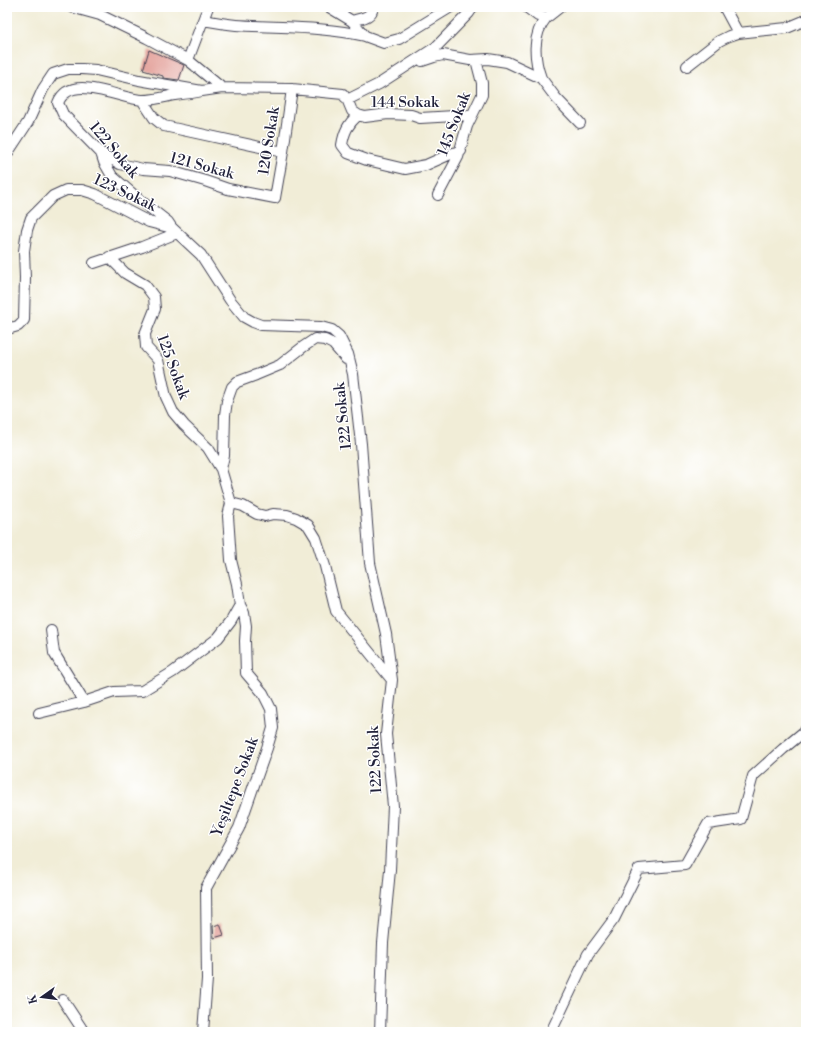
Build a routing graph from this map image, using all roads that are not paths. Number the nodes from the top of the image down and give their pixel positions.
1 (71, 7) edge
2 (208, 7) edge
3 (329, 7) edge
4 (373, 7) edge
5 (451, 7) edge
6 (473, 7) edge
7 (526, 7) edge
8 (560, 7) edge
9 (724, 7) edge
10 (546, 18) junction
11 (202, 20) junction
12 (806, 20) edge
13 (352, 21) junction
14 (738, 33) junction
15 (365, 36) junction
16 (188, 60) junction
17 (476, 60) junction
18 (687, 66) dead end
19 (402, 70) junction
20 (541, 78) junction
21 (222, 88) junction
22 (292, 89) junction
23 (202, 91) junction
24 (347, 99) junction
25 (142, 100) junction
26 (358, 115) junction
27 (472, 115) junction
28 (580, 123) dead end
29 (460, 151) junction
30 (283, 152) junction
31 (101, 153) junction
32 (7, 154) edge
33 (438, 195) dead end
34 (275, 198) joint
35 (174, 231) junction
36 (109, 257) junction
37 (94, 263) dead end
38 (7, 325) edge
39 (354, 374) junction
40 (221, 469) junction
41 (231, 503) junction
42 (240, 605) junction
43 (52, 630) dead end
44 (392, 680) junction
45 (84, 702) junction
46 (38, 713) dead end
47 (806, 730) edge
48 (63, 1000) dead end
49 (84, 1032) edge
50 (203, 1032) edge
51 (380, 1032) edge
52 (551, 1032) edge

1 - 16 street
2 - 11 street
3 - 13 street
4 - 13 street
5 - 15 street
6 - 19 street
7 - 10 street
8 - 10 street
9 - 14 street
10 - 20 street
11 - 15 street
11 - 16 street
12 - 14 street
13 - 15 street
14 - 18 street
16 - 21 street
17 - 19 street
17 - 20 street
17 - 27 street, 145 Sokak
19 - 24 street
20 - 28 street
21 - 22 street, 122 Sokak
21 - 23 street, 122 Sokak
22 - 24 street, 122 Sokak
22 - 30 street, 120 Sokak
23 - 25 street, 122 Sokak
23 - 32 street
24 - 26 street, 144 Sokak
25 - 30 street, 121 Sokak
25 - 31 street, 122 Sokak
26 - 27 street, 144 Sokak
26 - 29 street
27 - 29 street, 145 Sokak
29 - 33 street, 145 Sokak
30 - 34 street, 120 Sokak
31 - 34 street, 121 Sokak
31 - 35 street, 122 Sokak
35 - 36 street
35 - 38 street, 123 Sokak
35 - 39 street, 122 Sokak
36 - 37 street
36 - 40 street, 125 Sokak
39 - 40 street, 125 Sokak
39 - 44 street, 122 Sokak
40 - 41 street, 125 Sokak
41 - 42 street, Yeşiltepe Sokak
41 - 44 street
42 - 45 street
42 - 50 street, Yeşiltepe Sokak
43 - 45 street
44 - 51 street, 122 Sokak
45 - 46 street
47 - 52 street
48 - 49 street

